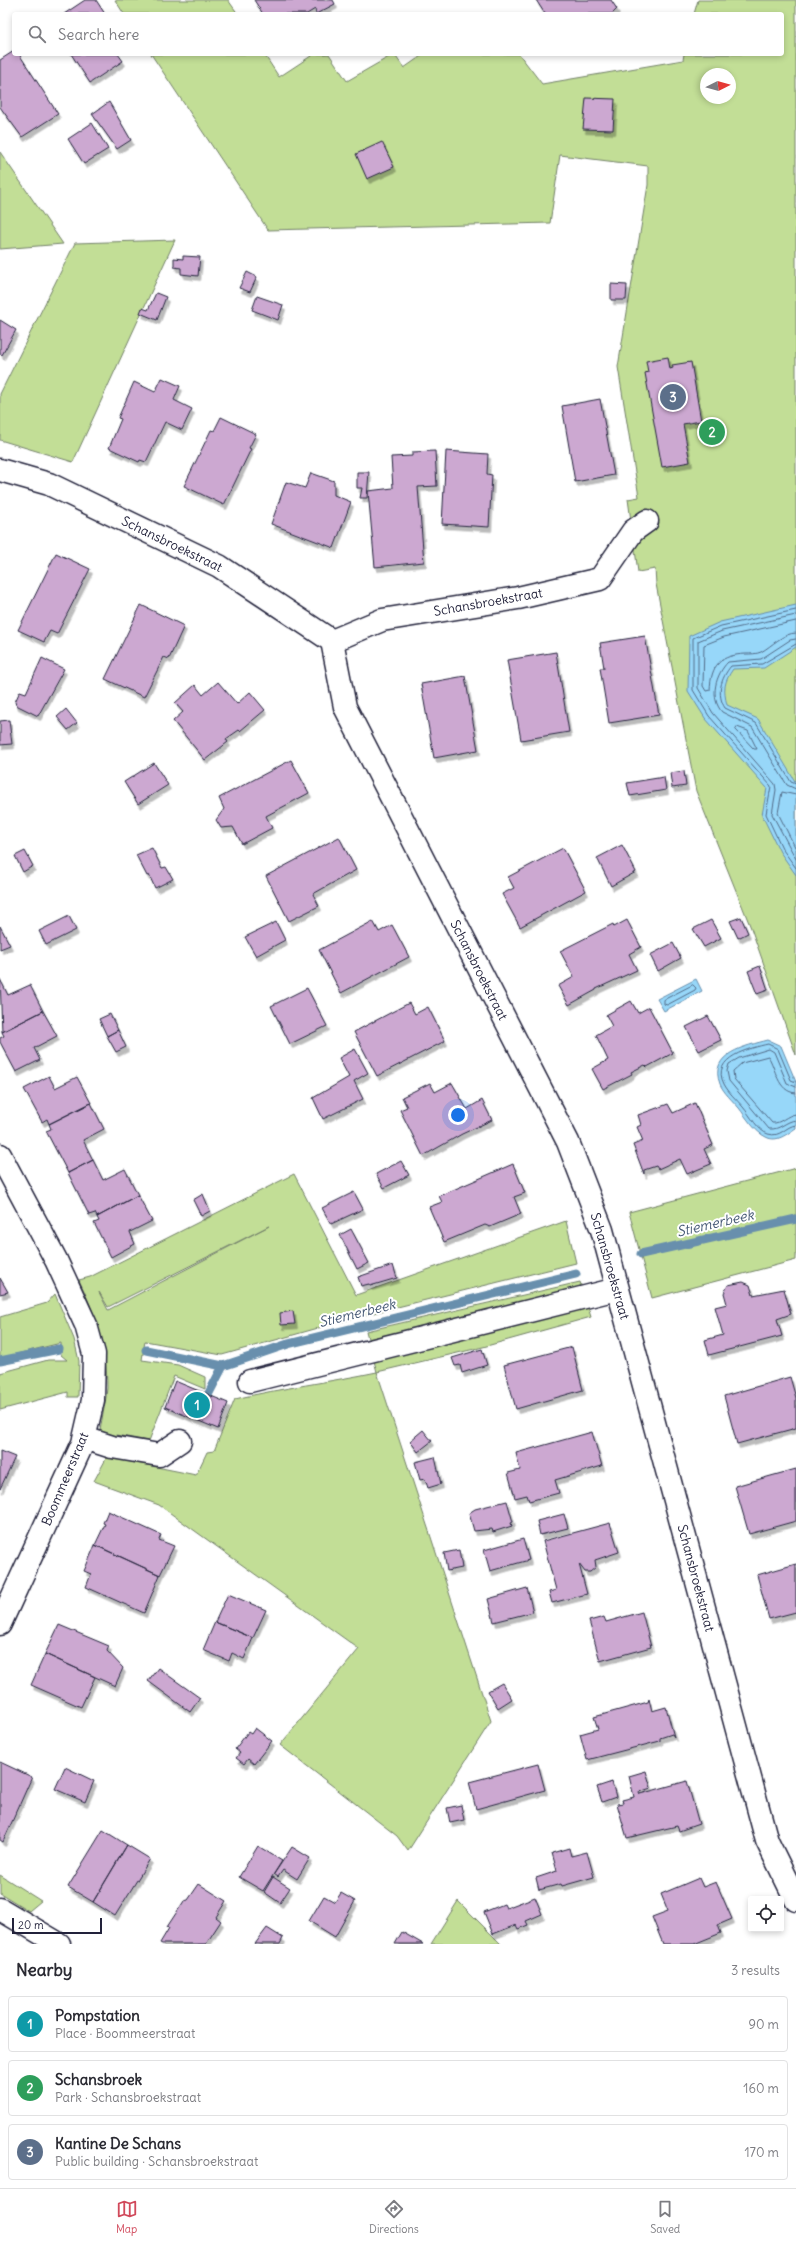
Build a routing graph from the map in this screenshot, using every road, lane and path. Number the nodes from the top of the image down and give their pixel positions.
1 (0, 470) edge
2 (647, 521) dead end
3 (332, 641) junction
4 (0, 1155) edge
5 (617, 1289) junction
6 (250, 1381) dead end
7 (84, 1438) junction
8 (180, 1441) dead end
9 (0, 1624) edge
10 (796, 1900) edge
11 (0, 1909) edge
12 (59, 1944) edge

1 - 3 street, Schansbroekstraat
2 - 3 street, Schansbroekstraat
3 - 5 street, Schansbroekstraat
4 - 7 street, Boommeerstraat
5 - 6 street
5 - 10 street, Schansbroekstraat
7 - 8 street
7 - 9 street, Boommeerstraat
11 - 12 street

